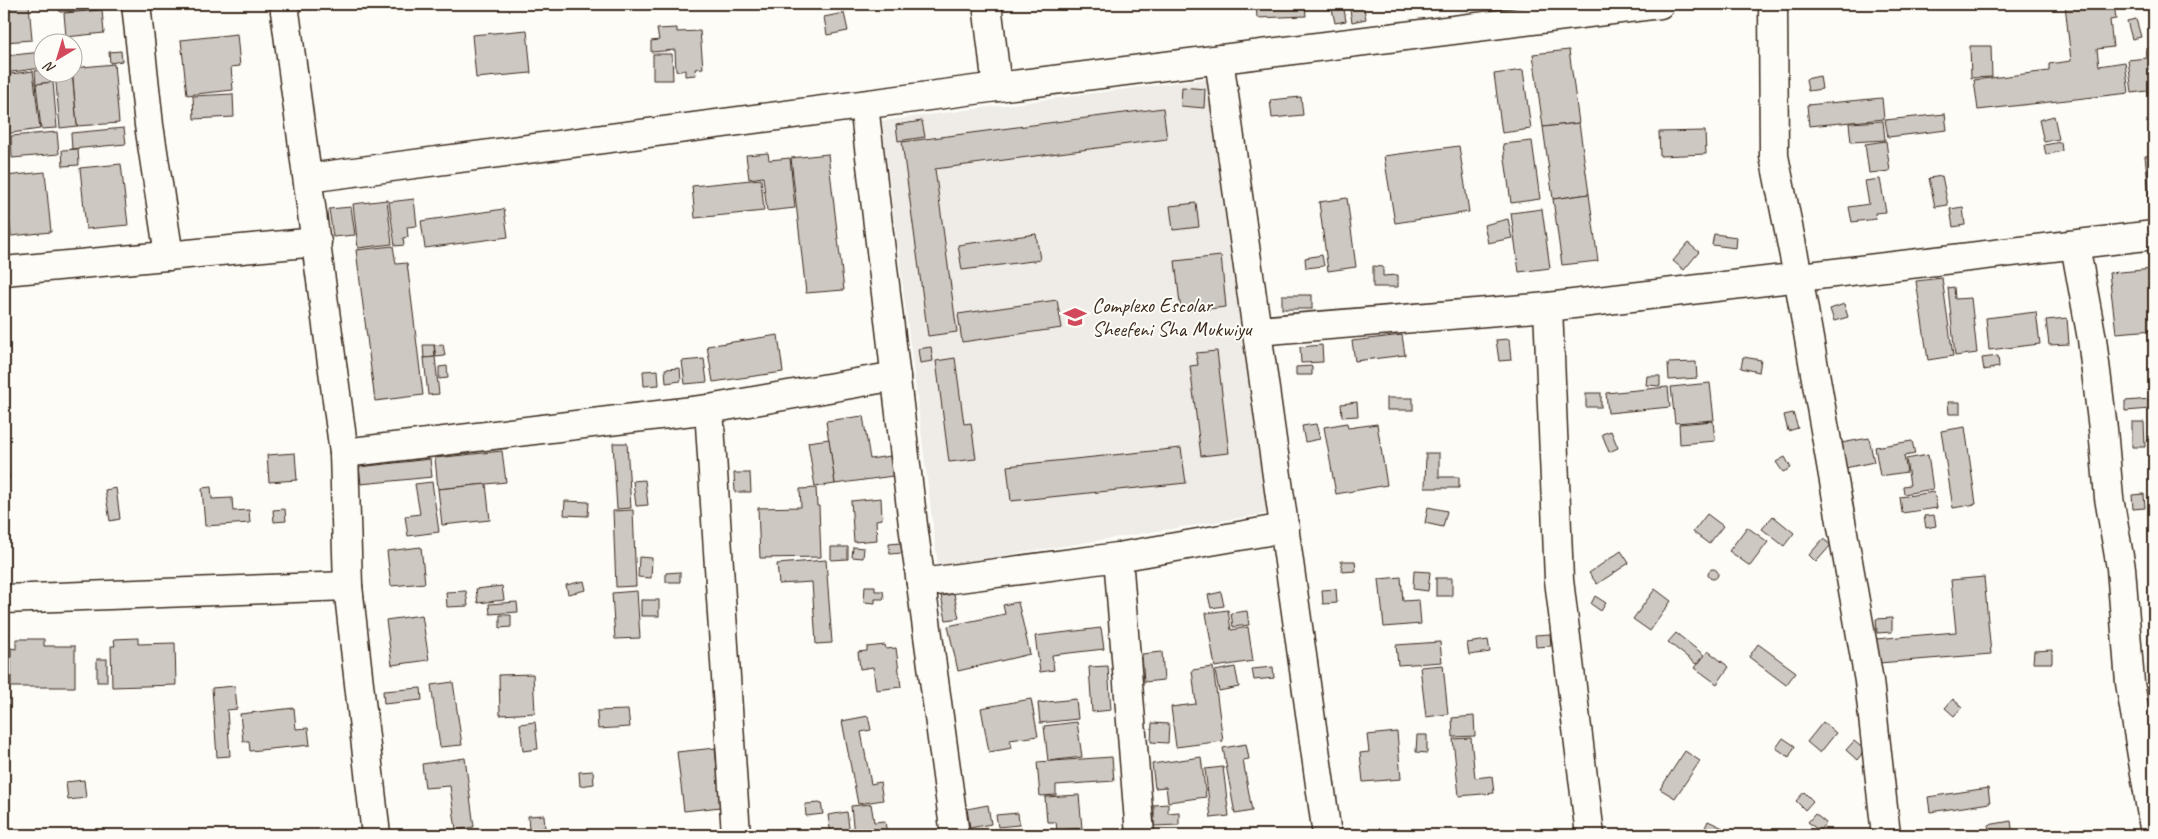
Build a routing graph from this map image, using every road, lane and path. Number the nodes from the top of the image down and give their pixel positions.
1 (136, 4) edge
2 (284, 4) edge
3 (987, 4) edge
4 (1660, 4) edge
5 (1773, 4) edge
6 (1219, 59) junction
7 (997, 87) junction
8 (864, 105) junction
9 (308, 178) junction
10 (2154, 235) edge
11 (316, 242) junction
12 (2075, 245) junction
13 (169, 256) junction
14 (4, 272) edge
15 (1798, 276) junction
16 (1548, 307) junction
17 (1256, 331) junction
18 (896, 376) junction
19 (709, 408) junction
20 (344, 453) junction
21 (1285, 528) junction
22 (1118, 558) junction
23 (921, 582) junction
24 (348, 586) junction
25 (4, 599) edge
26 (2154, 828) edge
27 (376, 835) edge
28 (736, 835) edge
29 (955, 835) edge
30 (1140, 835) edge
31 (1327, 835) edge
32 (1590, 835) edge
33 (1886, 835) edge

1 - 13 street
2 - 9 street
3 - 7 street
4 - 6 street
5 - 15 street
6 - 7 street
6 - 17 street
7 - 8 street
8 - 9 street
8 - 18 street
9 - 11 street
10 - 12 street
11 - 13 street
11 - 20 street
12 - 15 street
12 - 26 street
13 - 14 street
15 - 16 street
15 - 33 street
16 - 17 street
16 - 32 street
17 - 21 street
18 - 19 street
18 - 23 street
19 - 20 street
19 - 28 street
20 - 24 street
21 - 22 street
21 - 31 street
22 - 23 street
22 - 30 street
23 - 29 street
24 - 25 street
24 - 27 street

